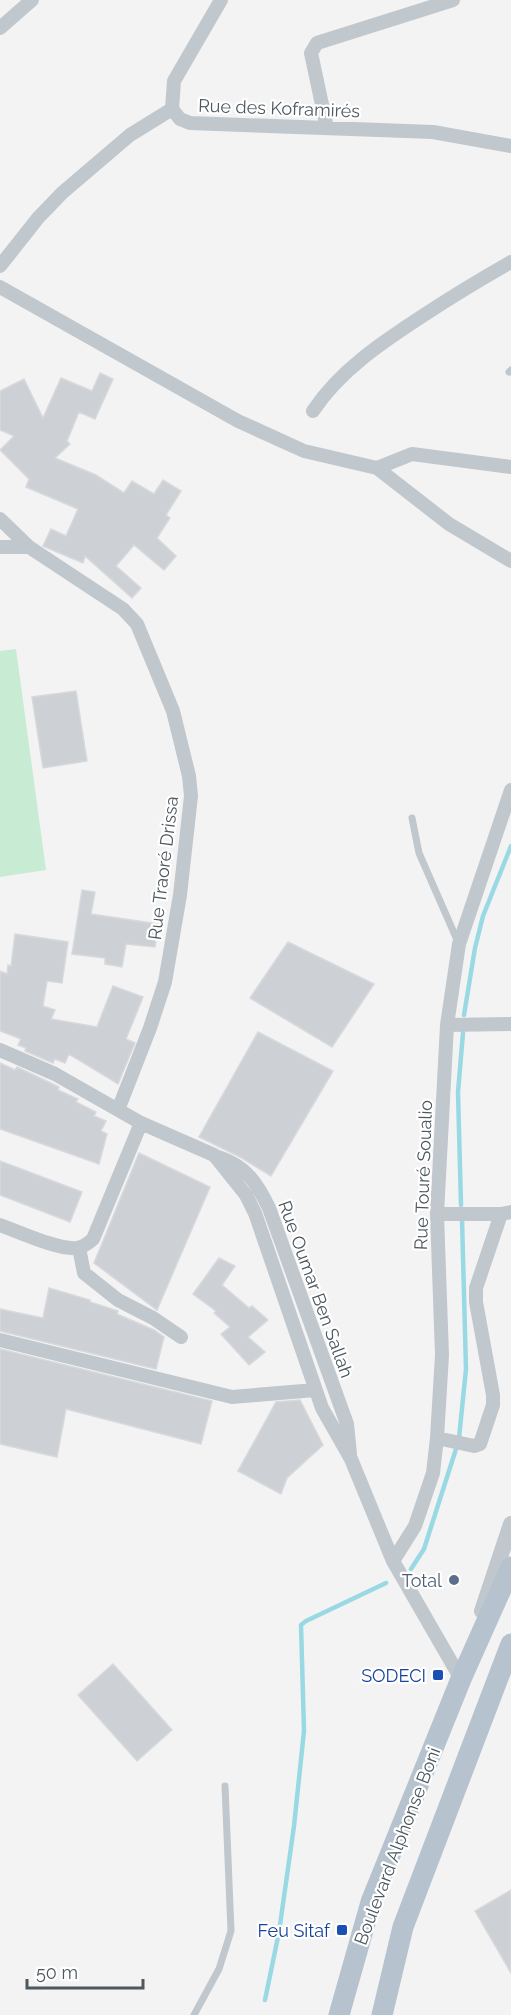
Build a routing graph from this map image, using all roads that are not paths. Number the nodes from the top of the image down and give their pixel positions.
1 (32, 0) edge
2 (221, 0) edge
3 (453, 0) edge
4 (0, 28) edge
5 (172, 109) junction
6 (327, 128) junction
7 (511, 146) edge
8 (511, 262) edge
9 (0, 266) edge
10 (0, 286) edge
11 (313, 411) dead end
12 (377, 468) junction
13 (511, 468) edge
14 (0, 519) edge
15 (0, 547) edge
16 (29, 547) junction
17 (511, 561) edge
18 (511, 790) edge
19 (412, 818) dead end
20 (459, 944) junction
21 (511, 1024) edge
22 (447, 1025) junction
23 (0, 1050) edge
24 (118, 1110) junction
25 (141, 1123) junction
26 (214, 1155) junction
27 (506, 1213) edge
28 (437, 1214) junction
29 (0, 1225) edge
30 (79, 1248) junction
31 (181, 1337) dead end
32 (0, 1340) edge
33 (315, 1390) junction
34 (436, 1438) junction
35 (351, 1459) junction
36 (511, 1524) edge
37 (393, 1562) junction
38 (511, 1566) edge
39 (511, 1644) edge
40 (511, 1664) edge
41 (461, 1679) junction
42 (491, 1696) junction
43 (225, 1786) dead end
44 (194, 2015) edge
45 (339, 2015) edge
46 (382, 2015) edge

1 - 4 street
2 - 5 street, Rue des Koframirés
3 - 6 street
5 - 6 street, Rue des Koframirés
5 - 9 street
6 - 7 street, Rue des Koframirés
8 - 11 street
10 - 12 street
12 - 13 street
12 - 17 street
14 - 16 street, Rue Traoré Drissa
15 - 16 street
16 - 24 street, Rue Traoré Drissa
18 - 20 street, Rue Touré Soualio
19 - 20 lane
20 - 22 street, Rue Touré Soualio
21 - 22 street
22 - 28 street, Rue Touré Soualio
23 - 24 street, Rue Oumar Ben Sallah
24 - 25 street, Rue Oumar Ben Sallah
25 - 26 street, Rue Oumar Ben Sallah
25 - 30 street
26 - 33 street, Rue Oumar Ben Sallah
26 - 35 street, Rue Oumar Ben Sallah
27 - 28 street
27 - 34 street
28 - 34 street, Rue Touré Soualio
29 - 30 street
30 - 31 street
32 - 33 street
33 - 35 street, Rue Oumar Ben Sallah
34 - 37 street, Rue Touré Soualio
35 - 37 street, Rue Oumar Ben Sallah
36 - 41 street, Boulevard Alphonse Boni
37 - 41 street, Rue Oumar Ben Sallah
38 - 41 main road, Boulevard Alphonse Boni
39 - 42 main road, Boulevard Alphonse Boni
40 - 42 street, Boulevard Alphonse Boni
41 - 45 main road, Boulevard Alphonse Boni
42 - 46 main road, Boulevard Alphonse Boni
43 - 44 lane

